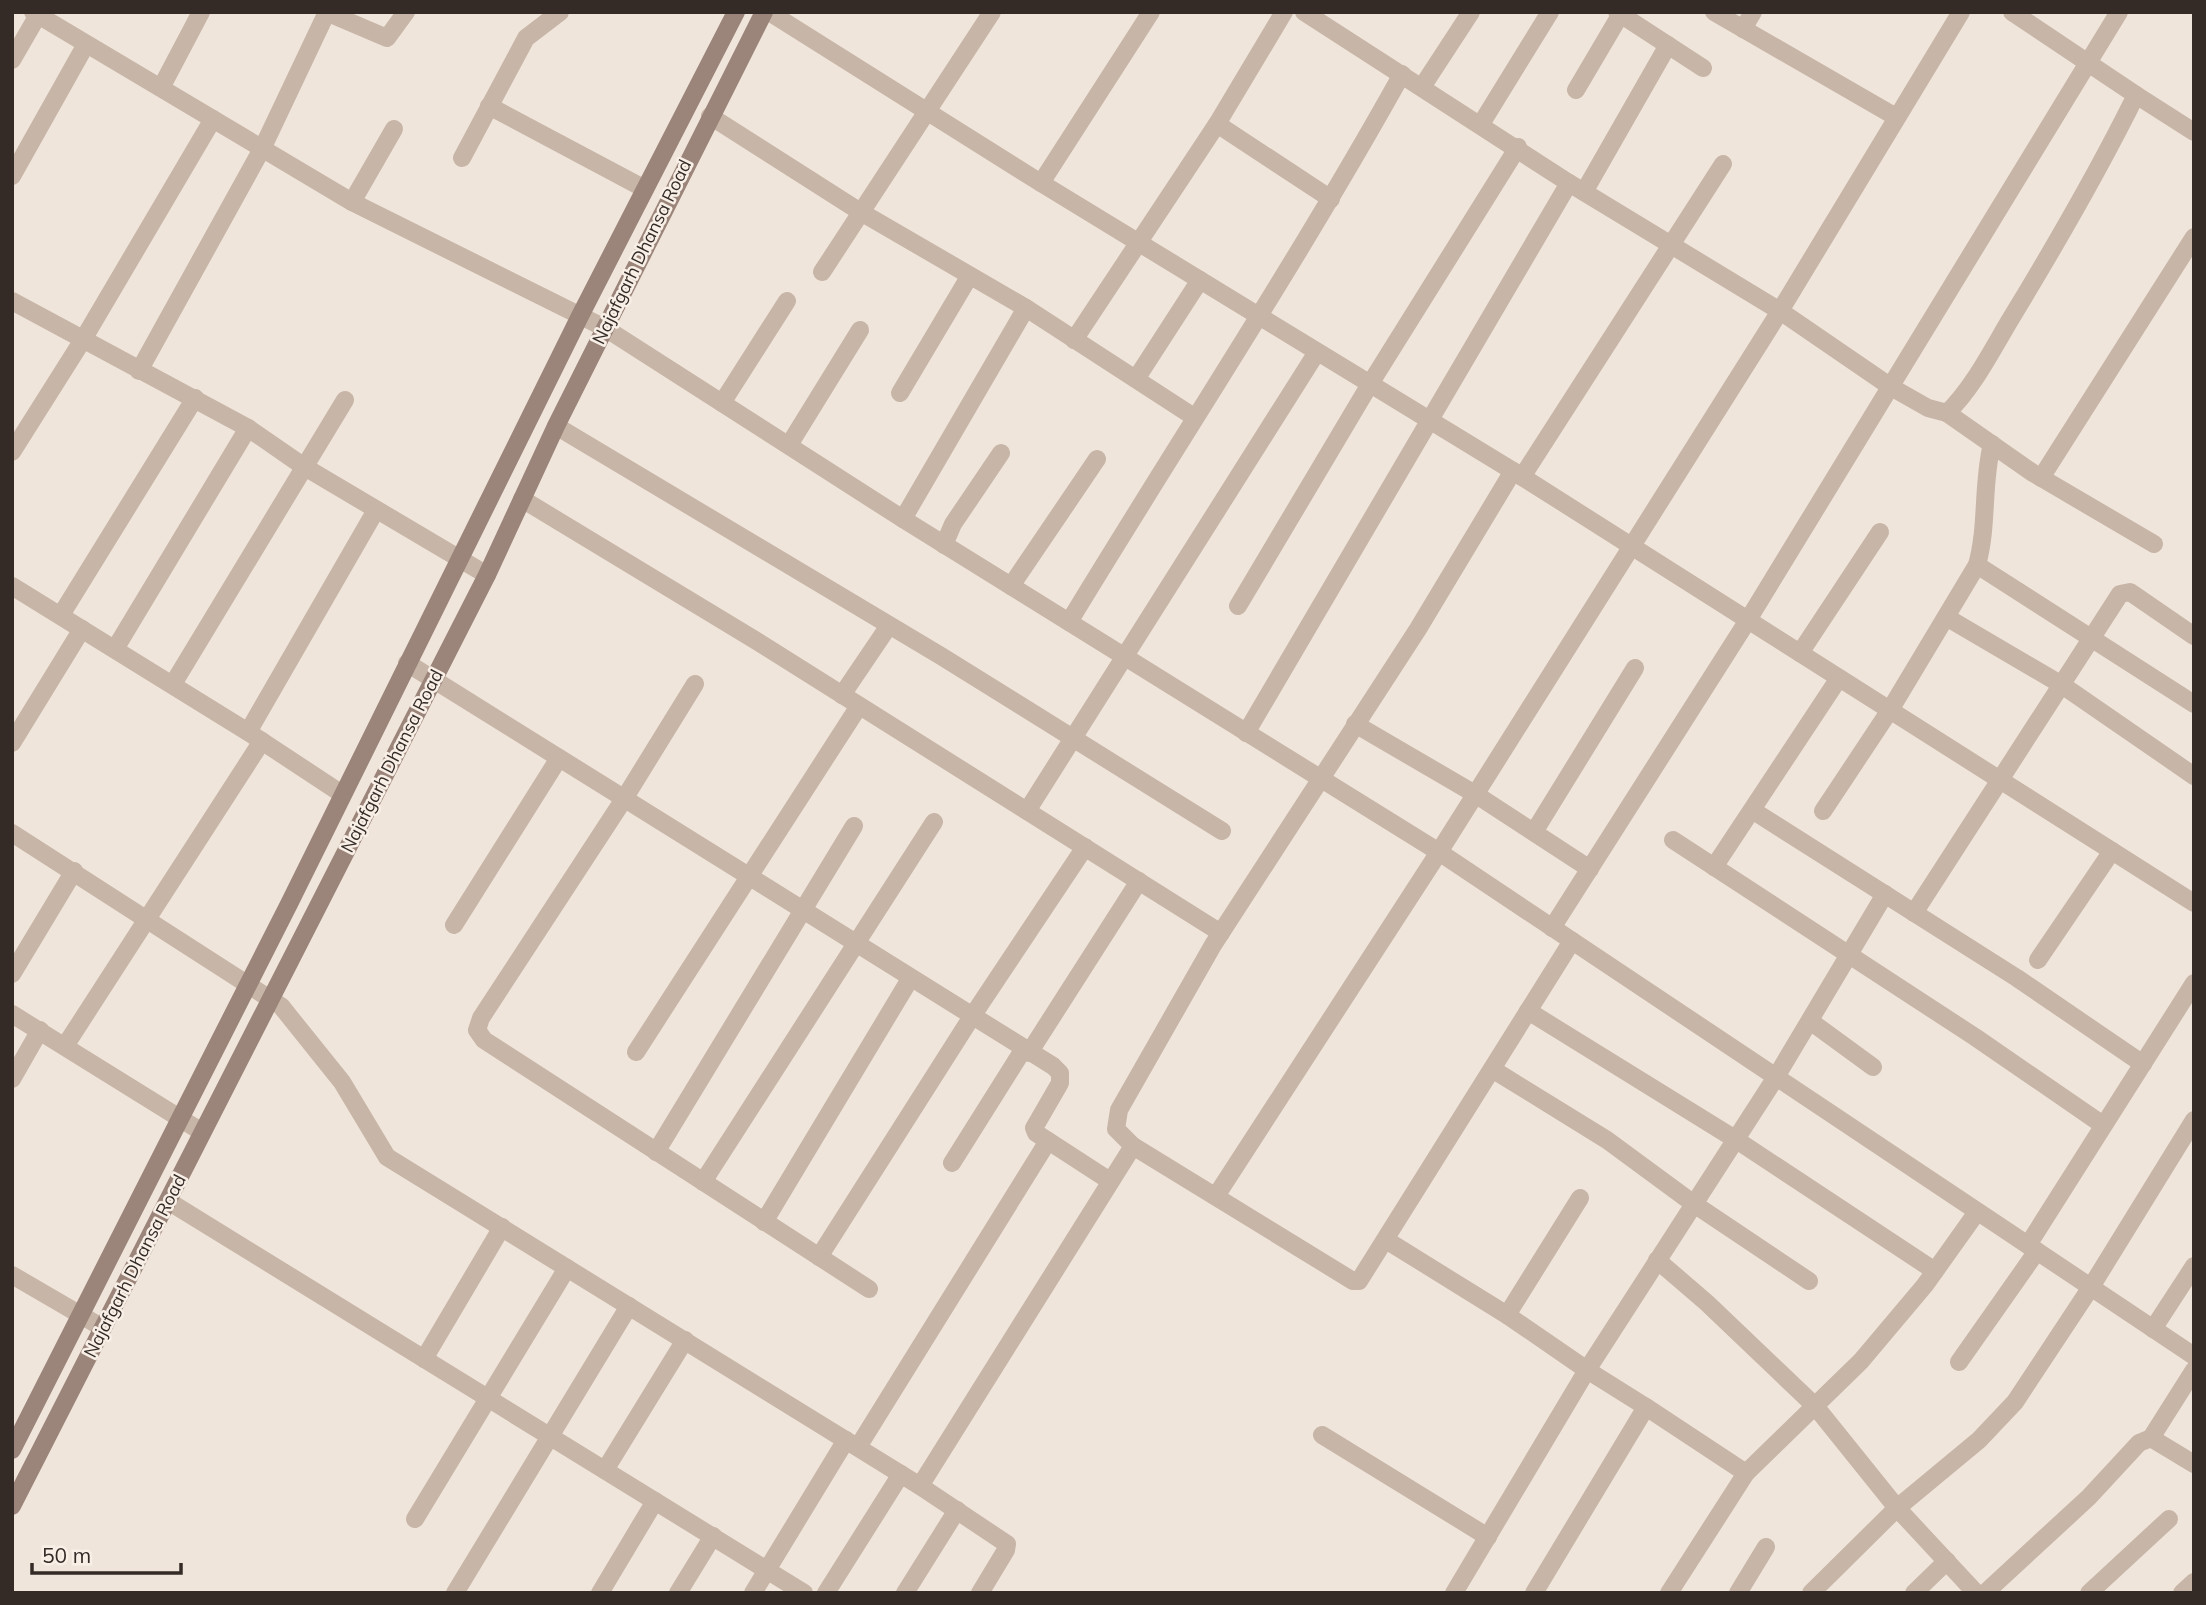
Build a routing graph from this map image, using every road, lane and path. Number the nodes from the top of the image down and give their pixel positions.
1 (201, 12) edge
2 (327, 12) edge
3 (406, 12) edge
4 (560, 12) edge
5 (736, 12) edge
6 (766, 12) edge
7 (992, 12) edge
8 (1151, 12) edge
9 (1284, 12) edge
10 (1471, 12) edge
11 (1550, 12) edge
12 (1714, 12) edge
13 (1754, 12) edge
14 (1961, 12) edge
15 (2012, 12) edge
16 (2119, 12) edge
17 (1620, 13) edge
18 (36, 14) edge
19 (1310, 14) edge
20 (1743, 29) junction
21 (1668, 45) junction
22 (85, 46) junction
23 (12, 60) edge
24 (2088, 61) junction
25 (1703, 68) dead end
26 (1402, 74) junction
27 (162, 86) junction
28 (1422, 87) junction
29 (1576, 90) dead end
30 (2136, 95) junction
31 (489, 106) junction
32 (928, 111) junction
33 (709, 116) junction
34 (1896, 117) junction
35 (213, 119) junction
36 (1217, 124) junction
37 (1482, 124) junction
38 (394, 129) dead end
39 (2193, 131) edge
40 (263, 147) junction
41 (1518, 147) junction
42 (462, 158) dead end
43 (1723, 164) dead end
44 (12, 176) edge
45 (1041, 183) junction
46 (1577, 187) junction
47 (645, 189) junction
48 (1331, 199) junction
49 (352, 202) junction
50 (859, 211) junction
51 (2194, 237) edge
52 (1139, 243) junction
53 (1671, 244) junction
54 (822, 272) dead end
55 (969, 277) junction
56 (1200, 280) junction
57 (12, 301) edge
58 (787, 301) dead end
59 (1026, 308) junction
60 (1780, 311) junction
61 (1257, 315) junction
62 (580, 316) junction
63 (605, 328) junction
64 (860, 330) dead end
65 (84, 338) junction
66 (1074, 340) junction
67 (1317, 352) junction
68 (139, 371) junction
69 (1136, 379) junction
70 (1370, 384) junction
71 (1891, 387) junction
72 (900, 393) dead end
73 (195, 398) junction
74 (345, 400) dead end
75 (722, 403) junction
76 (1947, 413) junction
77 (1194, 417) junction
78 (1430, 420) junction
79 (556, 426) junction
80 (248, 428) junction
81 (1992, 444) junction
82 (789, 445) junction
83 (12, 452) edge
84 (1001, 453) dead end
85 (1097, 459) dead end
86 (303, 466) junction
87 (1518, 474) junction
88 (2041, 478) junction
89 (522, 499) junction
90 (376, 509) junction
91 (903, 519) junction
92 (1880, 532) dead end
93 (2154, 544) dead end
94 (944, 545) junction
95 (1630, 545) junction
96 (459, 557) junction
97 (1977, 565) junction
98 (487, 575) junction
99 (12, 586) edge
100 (1011, 586) junction
101 (1238, 606) dead end
102 (61, 615) junction
103 (1946, 617) junction
104 (1748, 620) junction
105 (1069, 622) junction
106 (888, 627) junction
107 (82, 629) junction
108 (2194, 636) edge
109 (2092, 638) junction
110 (115, 649) junction
111 (1800, 653) junction
112 (1126, 658) junction
113 (407, 663) junction
114 (1635, 668) dead end
115 (1839, 678) junction
116 (433, 679) junction
117 (173, 684) junction
118 (695, 684) dead end
119 (2062, 685) junction
120 (842, 695) junction
121 (2194, 704) edge
122 (859, 706) junction
123 (1890, 710) junction
124 (1355, 724) junction
125 (1246, 733) junction
126 (255, 736) junction
127 (1073, 740) junction
128 (12, 743) edge
129 (559, 758) junction
130 (2194, 776) edge
131 (1321, 779) junction
132 (2001, 781) junction
133 (342, 794) junction
134 (1475, 794) junction
135 (624, 799) junction
136 (1752, 810) junction
137 (1027, 811) junction
138 (1823, 811) dead end
139 (934, 822) dead end
140 (854, 826) dead end
141 (1222, 831) dead end
142 (1534, 832) junction
143 (12, 833) edge
144 (1673, 840) dead end
145 (1085, 847) junction
146 (2112, 851) junction
147 (1439, 852) junction
148 (1714, 867) junction
149 (1590, 869) junction
150 (74, 871) junction
151 (747, 876) junction
152 (1139, 881) junction
153 (1885, 894) junction
154 (2194, 904) edge
155 (802, 910) junction
156 (1914, 913) junction
157 (149, 920) junction
158 (454, 925) dead end
159 (1552, 928) junction
160 (1221, 933) junction
161 (1572, 941) junction
162 (857, 945) junction
163 (1849, 954) junction
164 (2038, 960) dead end
165 (12, 974) edge
166 (910, 979) junction
167 (2194, 983) edge
168 (246, 984) junction
169 (271, 998) junction
170 (1528, 1011) junction
171 (12, 1014) edge
172 (971, 1018) junction
173 (1810, 1021) junction
174 (40, 1030) junction
175 (65, 1046) junction
176 (636, 1052) dead end
177 (1026, 1052) junction
178 (2143, 1064) junction
179 (1873, 1067) dead end
180 (1492, 1069) junction
181 (1776, 1077) junction
182 (12, 1079) edge
183 (180, 1118) junction
184 (2194, 1120) edge
185 (2104, 1125) junction
186 (202, 1132) junction
187 (1735, 1139) junction
188 (1048, 1141) junction
189 (1133, 1146) junction
190 (656, 1152) junction
191 (952, 1163) dead end
192 (1110, 1181) junction
193 (703, 1182) junction
194 (1216, 1196) junction
195 (1580, 1198) dead end
196 (168, 1201) junction
197 (1694, 1204) junction
198 (1978, 1212) junction
199 (764, 1222) junction
200 (502, 1227) junction
201 (1386, 1240) junction
202 (2033, 1248) junction
203 (819, 1257) junction
204 (1657, 1260) junction
205 (2194, 1266) edge
206 (567, 1268) junction
207 (1935, 1271) junction
208 (12, 1275) edge
209 (1809, 1282) dead end
210 (2091, 1287) junction
211 (869, 1289) dead end
212 (629, 1306) junction
213 (80, 1315) junction
214 (1507, 1315) junction
215 (103, 1328) junction
216 (2153, 1329) junction
217 (685, 1340) junction
218 (2194, 1356) edge
219 (424, 1359) junction
220 (1959, 1362) dead end
221 (1587, 1370) junction
222 (2194, 1370) edge
223 (488, 1398) junction
224 (1646, 1406) junction
225 (1815, 1406) junction
226 (550, 1435) junction
227 (1322, 1435) dead end
228 (2151, 1438) junction
229 (852, 1444) junction
230 (12, 1450) edge
231 (2194, 1464) edge
232 (605, 1470) junction
233 (1746, 1473) junction
234 (901, 1474) junction
235 (920, 1486) junction
236 (656, 1501) junction
237 (12, 1506) edge
238 (1897, 1508) junction
239 (957, 1510) junction
240 (415, 1519) dead end
241 (2169, 1519) dead end
242 (713, 1536) junction
243 (1488, 1536) junction
244 (1766, 1546) dead end
245 (1947, 1561) junction
246 (767, 1569) junction
247 (2194, 1582) edge
248 (455, 1593) edge
249 (600, 1593) edge
250 (678, 1593) edge
251 (752, 1593) edge
252 (804, 1593) edge
253 (826, 1593) edge
254 (905, 1593) edge
255 (980, 1593) edge
256 (1454, 1593) edge
257 (1534, 1593) edge
258 (1669, 1593) edge
259 (1738, 1593) edge
260 (1811, 1593) edge
261 (1914, 1593) edge
262 (1976, 1593) edge
263 (1985, 1593) edge
264 (2090, 1593) edge
265 (2182, 1593) edge

1 - 27 street
2 - 3 street
2 - 40 street
4 - 31 street
5 - 47 main road, Najafgarh Dhansa Road
6 - 32 street
6 - 33 main road, Najafgarh Dhansa Road
7 - 32 street
8 - 45 street
9 - 36 street
10 - 28 street
11 - 37 street
12 - 20 street
13 - 20 street
14 - 34 street
15 - 24 street
16 - 24 street
17 - 21 street
17 - 29 street
18 - 22 street
18 - 23 street
19 - 26 street
20 - 34 street
21 - 25 street
21 - 46 street
22 - 27 street
22 - 44 street
24 - 30 street
24 - 71 street
26 - 28 street
26 - 48 street
27 - 35 street
28 - 37 street
30 - 39 street
30 - 76 street
31 - 42 street
31 - 47 street
32 - 45 street
32 - 50 street
33 - 50 street
33 - 63 main road, Najafgarh Dhansa Road
34 - 60 street
35 - 40 street
35 - 65 street
36 - 48 street
36 - 52 street
37 - 41 street
38 - 49 street
40 - 49 street
40 - 68 street
41 - 46 street
41 - 70 street
43 - 53 street
45 - 52 street
46 - 53 street
46 - 78 street
47 - 62 main road, Najafgarh Dhansa Road
48 - 61 street
49 - 62 street
50 - 54 street
50 - 55 street
51 - 88 street
52 - 56 street
52 - 66 street
53 - 60 street
53 - 87 street
55 - 59 street
55 - 72 street
56 - 61 street
56 - 69 street
57 - 65 street
58 - 75 street
59 - 66 street
59 - 91 street
60 - 71 street
60 - 95 street
61 - 67 street
61 - 77 street
62 - 63 street
62 - 96 main road, Najafgarh Dhansa Road
63 - 75 street
63 - 79 main road, Najafgarh Dhansa Road
64 - 82 street
65 - 68 street
65 - 83 street
66 - 69 street
67 - 70 street
67 - 112 street
68 - 73 street
69 - 77 street
70 - 78 street
70 - 101 street
71 - 76 street
71 - 104 street
73 - 80 street
73 - 102 street
74 - 86 street
75 - 82 street
76 - 81 street
77 - 105 street
78 - 87 street
78 - 125 street
79 - 89 main road, Najafgarh Dhansa Road
79 - 106 street
80 - 86 street
80 - 110 street
81 - 88 street
81 - 97 street
82 - 91 street
84 - 94 street
85 - 100 street
86 - 90 street
86 - 117 street
87 - 95 street
87 - 124 street
88 - 93 street
89 - 98 main road, Najafgarh Dhansa Road
89 - 120 street
90 - 96 street
90 - 126 street
91 - 94 street
92 - 111 street
94 - 100 street
95 - 104 street
95 - 134 street
96 - 98 street
96 - 113 main road, Najafgarh Dhansa Road
97 - 103 street
97 - 109 street
98 - 116 main road, Najafgarh Dhansa Road
99 - 102 street
100 - 105 street
102 - 107 street
103 - 119 street
103 - 123 street
104 - 111 street
104 - 149 street
105 - 112 street
106 - 120 street
106 - 127 street
107 - 110 street
107 - 128 street
108 - 109 street
109 - 119 street
109 - 121 street
110 - 117 street
111 - 115 street
112 - 125 street
112 - 127 street
113 - 116 street
113 - 133 main road, Najafgarh Dhansa Road
114 - 142 street
115 - 123 street
115 - 136 street
116 - 129 street
116 - 169 main road, Najafgarh Dhansa Road
117 - 126 street
118 - 135 street
119 - 130 street
119 - 132 street
120 - 122 street
122 - 137 street
122 - 151 street
123 - 132 street
123 - 138 street
124 - 131 street
124 - 134 street
125 - 131 street
126 - 133 street
126 - 157 street
127 - 137 street
127 - 141 street
129 - 135 street
129 - 158 street
131 - 147 street
131 - 160 street
132 - 146 street
132 - 156 street
133 - 168 main road, Najafgarh Dhansa Road
134 - 142 street
134 - 147 street
135 - 151 street
135 - 190 street
136 - 148 street
136 - 153 street
137 - 145 street
139 - 162 street
140 - 155 street
142 - 149 street
143 - 150 street
144 - 148 street
145 - 152 street
145 - 172 street
146 - 154 street
146 - 164 street
147 - 159 street
147 - 194 street
148 - 163 street
149 - 159 street
150 - 157 street
150 - 165 street
151 - 155 street
151 - 176 street
152 - 160 street
152 - 177 street
153 - 156 street
153 - 163 street
155 - 162 street
155 - 190 street
156 - 178 street
157 - 168 street
157 - 175 street
159 - 161 street
160 - 189 street
161 - 170 street
161 - 181 street
162 - 166 street
162 - 193 street
163 - 173 street
163 - 185 street
166 - 172 street
166 - 199 street
167 - 178 street
168 - 169 street
168 - 183 main road, Najafgarh Dhansa Road
169 - 186 main road, Najafgarh Dhansa Road
169 - 200 street
170 - 180 street
170 - 187 street
171 - 174 street
172 - 177 street
172 - 203 street
173 - 179 street
173 - 181 street
174 - 175 street
174 - 182 street
175 - 183 street
177 - 188 street
177 - 191 street
178 - 185 street
180 - 197 street
180 - 201 street
181 - 187 street
181 - 198 street
183 - 186 street
183 - 213 main road, Najafgarh Dhansa Road
184 - 210 street
185 - 202 street
186 - 196 main road, Najafgarh Dhansa Road
187 - 197 street
187 - 207 street
188 - 192 street
188 - 229 street
189 - 192 street
189 - 194 street
190 - 193 street
192 - 235 street
193 - 199 street
194 - 201 street
195 - 214 street
196 - 215 main road, Najafgarh Dhansa Road
196 - 219 street
197 - 204 street
197 - 209 street
198 - 202 street
198 - 207 street
199 - 203 street
200 - 206 street
200 - 219 street
201 - 214 street
202 - 210 street
202 - 220 street
203 - 211 street
204 - 221 street
204 - 225 street
205 - 216 street
206 - 212 street
206 - 223 street
207 - 225 street
208 - 213 street
210 - 216 street
210 - 238 street
212 - 217 street
212 - 226 street
213 - 215 street
213 - 230 main road, Najafgarh Dhansa Road
214 - 221 street
215 - 237 main road, Najafgarh Dhansa Road
216 - 218 street
217 - 229 street
217 - 232 street
219 - 223 street
221 - 224 street
221 - 243 street
222 - 228 street
223 - 226 street
223 - 240 street
224 - 233 street
224 - 257 street
225 - 233 street
225 - 238 street
226 - 232 street
226 - 248 street
227 - 243 street
228 - 231 street
228 - 263 street
229 - 234 street
229 - 246 street
232 - 236 street
233 - 258 street
234 - 235 street
234 - 253 street
235 - 239 street
236 - 242 street
236 - 249 street
238 - 245 street
238 - 260 street
239 - 254 street
239 - 255 street
241 - 264 street
242 - 246 street
242 - 250 street
243 - 256 street
244 - 259 street
245 - 261 street
245 - 262 street
246 - 251 street
246 - 252 street
247 - 265 street

